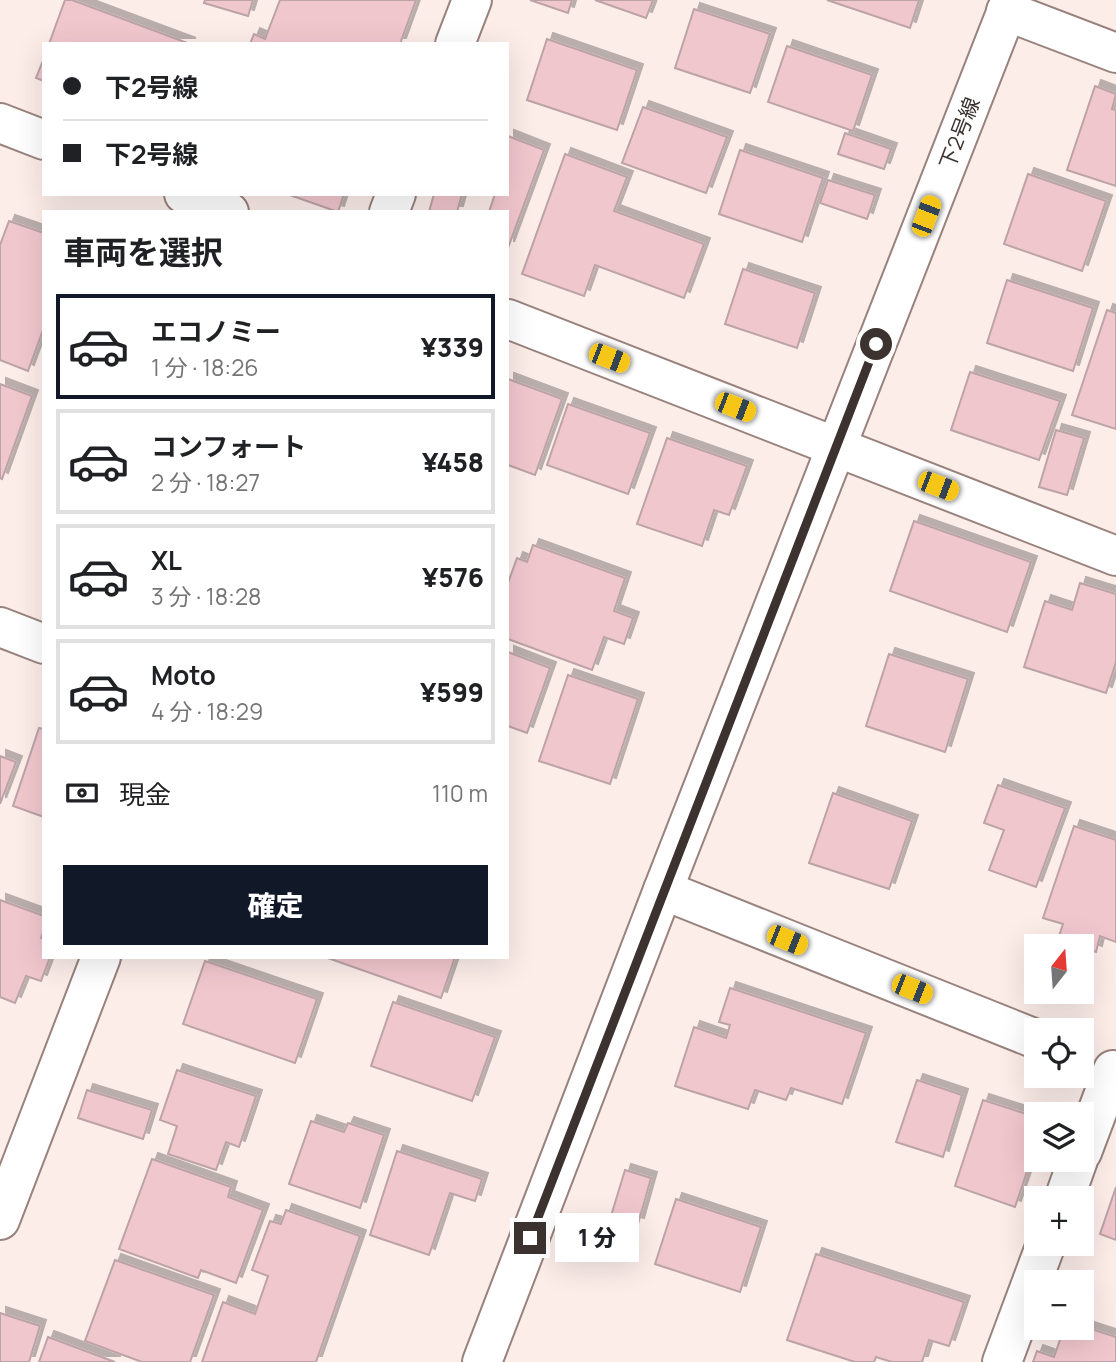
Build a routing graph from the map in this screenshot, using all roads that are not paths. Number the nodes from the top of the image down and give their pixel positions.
1 (472, 0) edge
2 (1009, 6) edge
3 (456, 42) edge
4 (1116, 53) edge
5 (0, 123) edge
6 (42, 139) edge
7 (189, 196) edge
8 (224, 210) edge
9 (509, 319) edge
10 (836, 446) junction
11 (1116, 556) edge
12 (0, 626) edge
13 (42, 643) edge
14 (663, 890) junction
15 (100, 959) edge
16 (1024, 1034) edge
17 (1103, 1066) edge
18 (1094, 1103) edge
19 (14, 1143) edge
20 (0, 1220) edge
21 (1042, 1256) edge
22 (482, 1362) edge
23 (1002, 1362) edge

1 - 3 street
2 - 4 street
2 - 10 street, 下2号線
5 - 6 street
7 - 8 street
9 - 10 street
10 - 11 street
10 - 14 street, 下2号線
12 - 13 street
14 - 16 street
14 - 22 street, 下2号線
15 - 19 street
17 - 18 street
19 - 20 street
21 - 23 street

